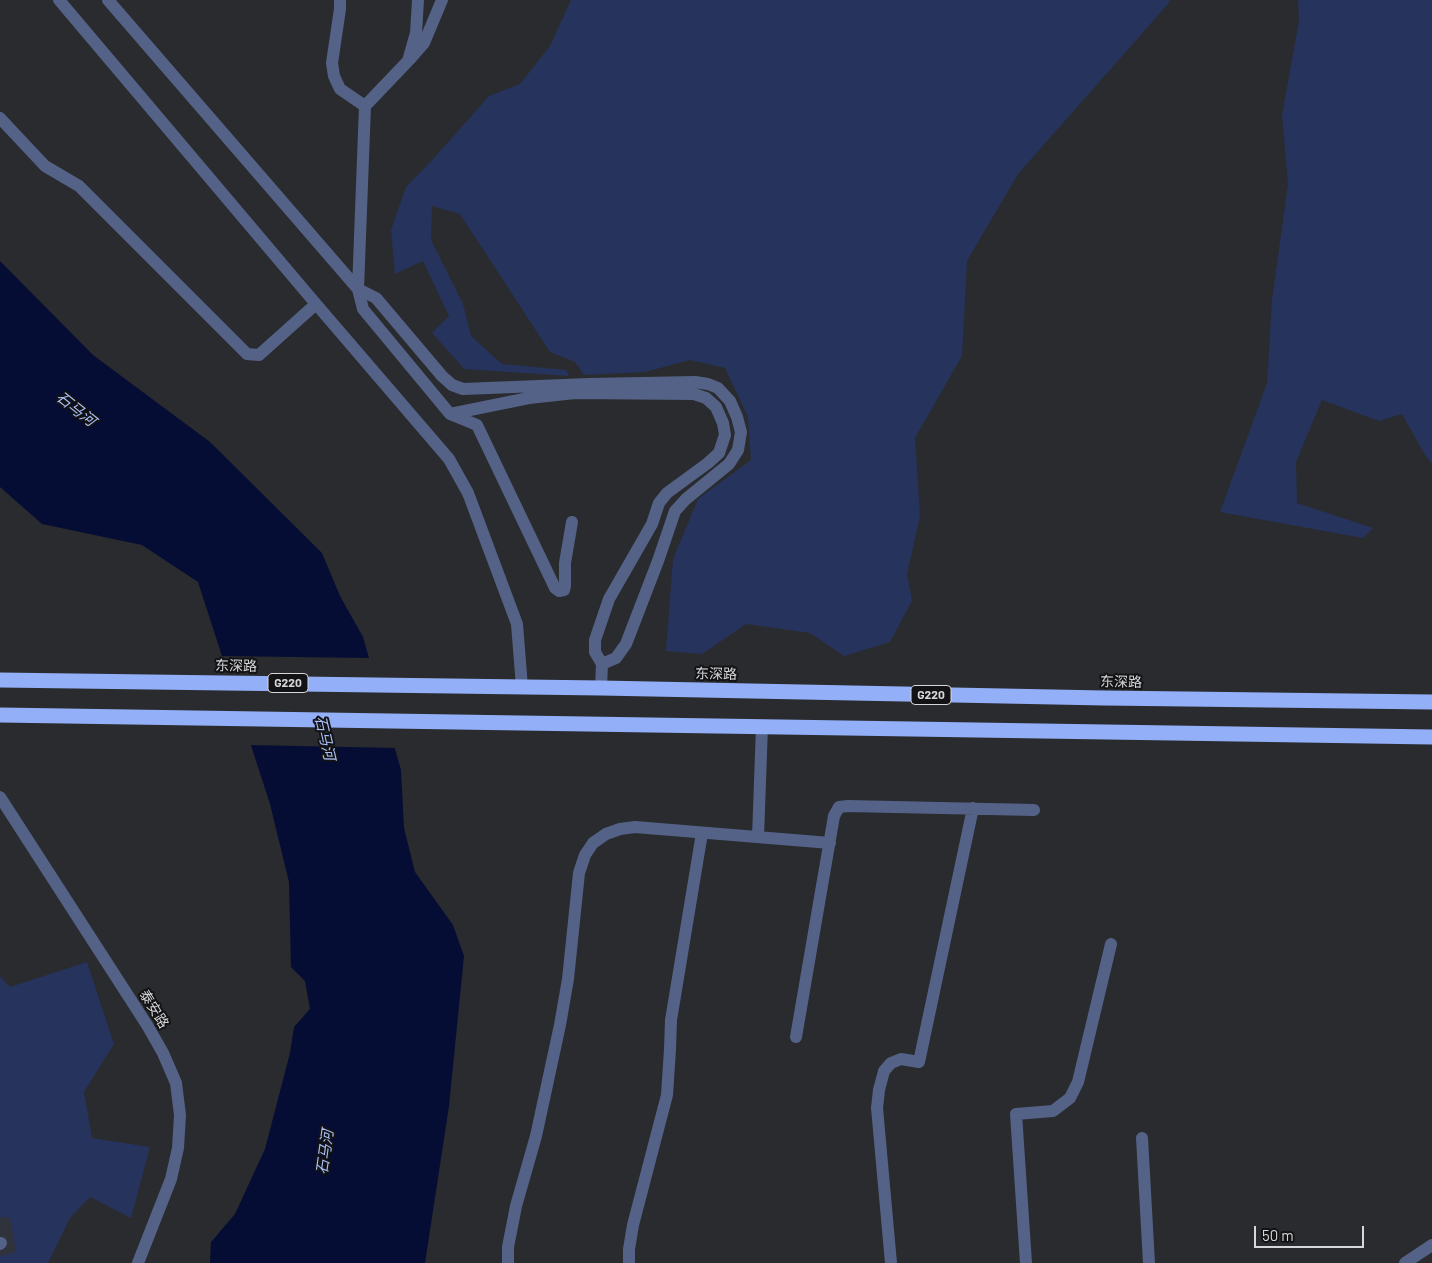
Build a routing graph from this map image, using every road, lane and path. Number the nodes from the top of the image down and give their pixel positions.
1 (59, 0) edge
2 (108, 0) edge
3 (340, 0) edge
4 (418, 0) edge
5 (442, 0) edge
6 (408, 61) junction
7 (365, 106) junction
8 (0, 118) edge
9 (358, 290) junction
10 (316, 304) junction
11 (450, 414) junction
12 (572, 522) dead end
13 (602, 664) junction
14 (0, 680) edge
15 (522, 686) junction
16 (601, 688) junction
17 (1432, 702) edge
18 (0, 715) edge
19 (762, 726) junction
20 (1432, 737) edge
21 (0, 797) edge
22 (973, 808) junction
23 (1034, 810) dead end
24 (702, 833) junction
25 (758, 837) junction
26 (830, 843) junction
27 (1111, 944) dead end
28 (796, 1037) dead end
29 (1142, 1138) dead end
30 (1431, 1247) edge
31 (138, 1263) edge
32 (508, 1263) edge
33 (629, 1263) edge
34 (891, 1263) edge
35 (1026, 1263) edge
36 (1149, 1263) edge
37 (1405, 1263) edge

1 - 10 street
2 - 9 street
3 - 7 street
4 - 6 street
5 - 6 street
6 - 7 street
7 - 9 street
8 - 10 street
9 - 11 street
9 - 13 street
10 - 15 street
11 - 12 street
11 - 13 street
13 - 16 street
14 - 15 highway, 东深路 / G220
15 - 16 highway, 东深路 / G220
16 - 17 highway, 东深路 / G220
18 - 19 highway
19 - 20 highway
19 - 25 street
21 - 31 street, 泰安路
22 - 23 street
22 - 26 street
22 - 34 street
24 - 25 street
24 - 32 street
24 - 33 street
25 - 26 street
26 - 28 street
27 - 35 street
29 - 36 street
30 - 37 street

